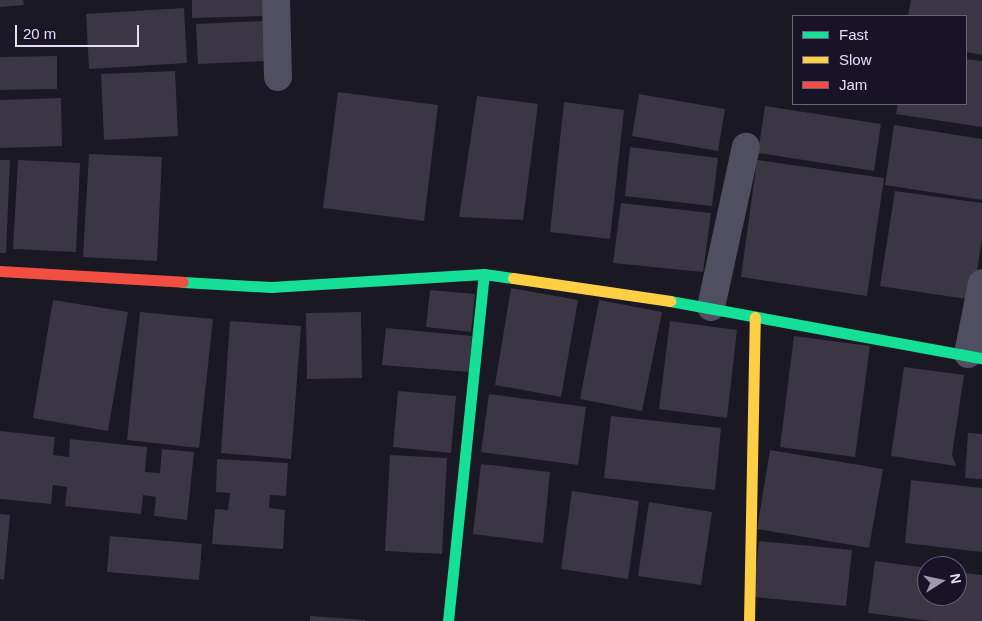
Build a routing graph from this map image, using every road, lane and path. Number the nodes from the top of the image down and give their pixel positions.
1 (276, 0) edge
2 (278, 77) dead end
3 (746, 147) dead end
4 (0, 271) edge
5 (484, 274) junction
6 (982, 283) edge
7 (711, 307) junction
8 (755, 317) junction
9 (975, 356) edge
10 (448, 621) edge
11 (749, 621) edge

1 - 2 street
3 - 7 street
4 - 5 street
5 - 7 street
5 - 10 street
6 - 9 street
7 - 8 street
8 - 9 street
8 - 11 street

